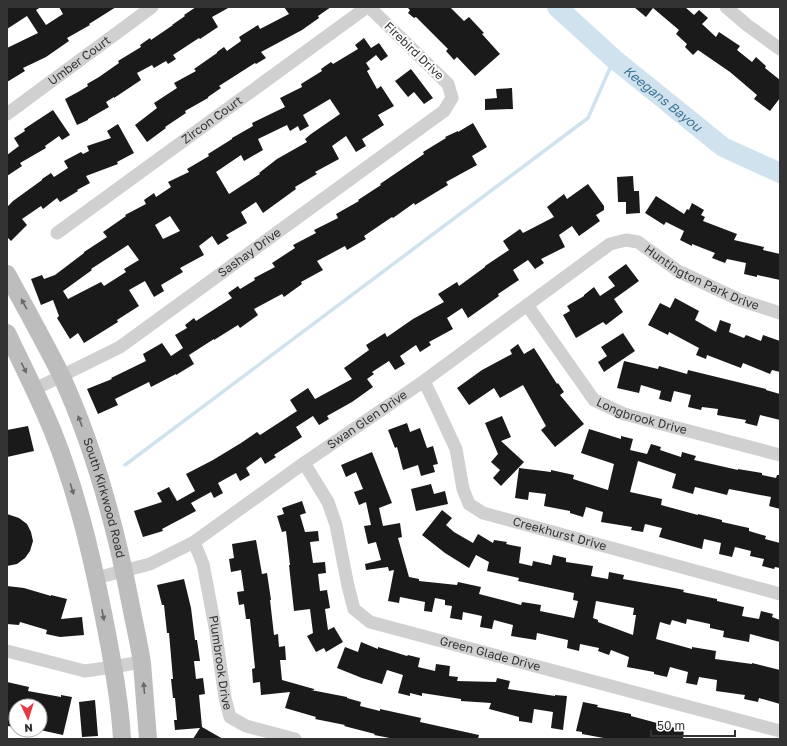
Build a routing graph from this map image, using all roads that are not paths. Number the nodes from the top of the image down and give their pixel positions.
1 (152, 7) edge
2 (368, 7) edge
3 (726, 7) edge
4 (780, 49) edge
5 (452, 98) joint
6 (7, 114) edge
7 (57, 233) dead end
8 (626, 240) joint
9 (7, 274) edge
10 (527, 305) junction
11 (780, 313) edge
12 (7, 333) edge
13 (61, 376) junction
14 (424, 381) junction
15 (35, 389) junction
16 (780, 456) edge
17 (304, 463) junction
18 (194, 542) junction
19 (124, 571) junction
20 (96, 578) junction
21 (780, 594) edge
22 (7, 651) edge
23 (141, 662) junction
24 (113, 667) junction
25 (780, 731) edge
26 (122, 739) edge
27 (148, 739) edge
28 (295, 739) edge

1 - 6 street, Umber Court
2 - 5 street, Firebird Drive
2 - 7 street, Zircon Court
3 - 4 street
5 - 13 street, Sashay Drive
8 - 10 street, Swan Glen Drive
8 - 11 street, Huntington Park Drive
13 -> 9 main road, South Kirkwood Road
10 - 14 street, Swan Glen Drive
10 - 16 street, Longbrook Drive
12 -> 15 main road
13 - 15 street, Sashay Drive
19 -> 13 main road, South Kirkwood Road
14 - 17 street, Swan Glen Drive
14 - 21 street, Creekhurst Drive
15 -> 20 main road
17 - 18 street, Swan Glen Drive
17 - 25 street, Green Glade Drive
18 - 19 street, Swan Glen Drive
18 - 28 street, Plumbrook Drive
19 - 20 street, Swan Glen Drive
19 - 23 main road, South Kirkwood Road
20 -> 24 main road
22 - 24 street
23 - 24 street
27 -> 23 main road, South Kirkwood Road
24 - 26 main road

